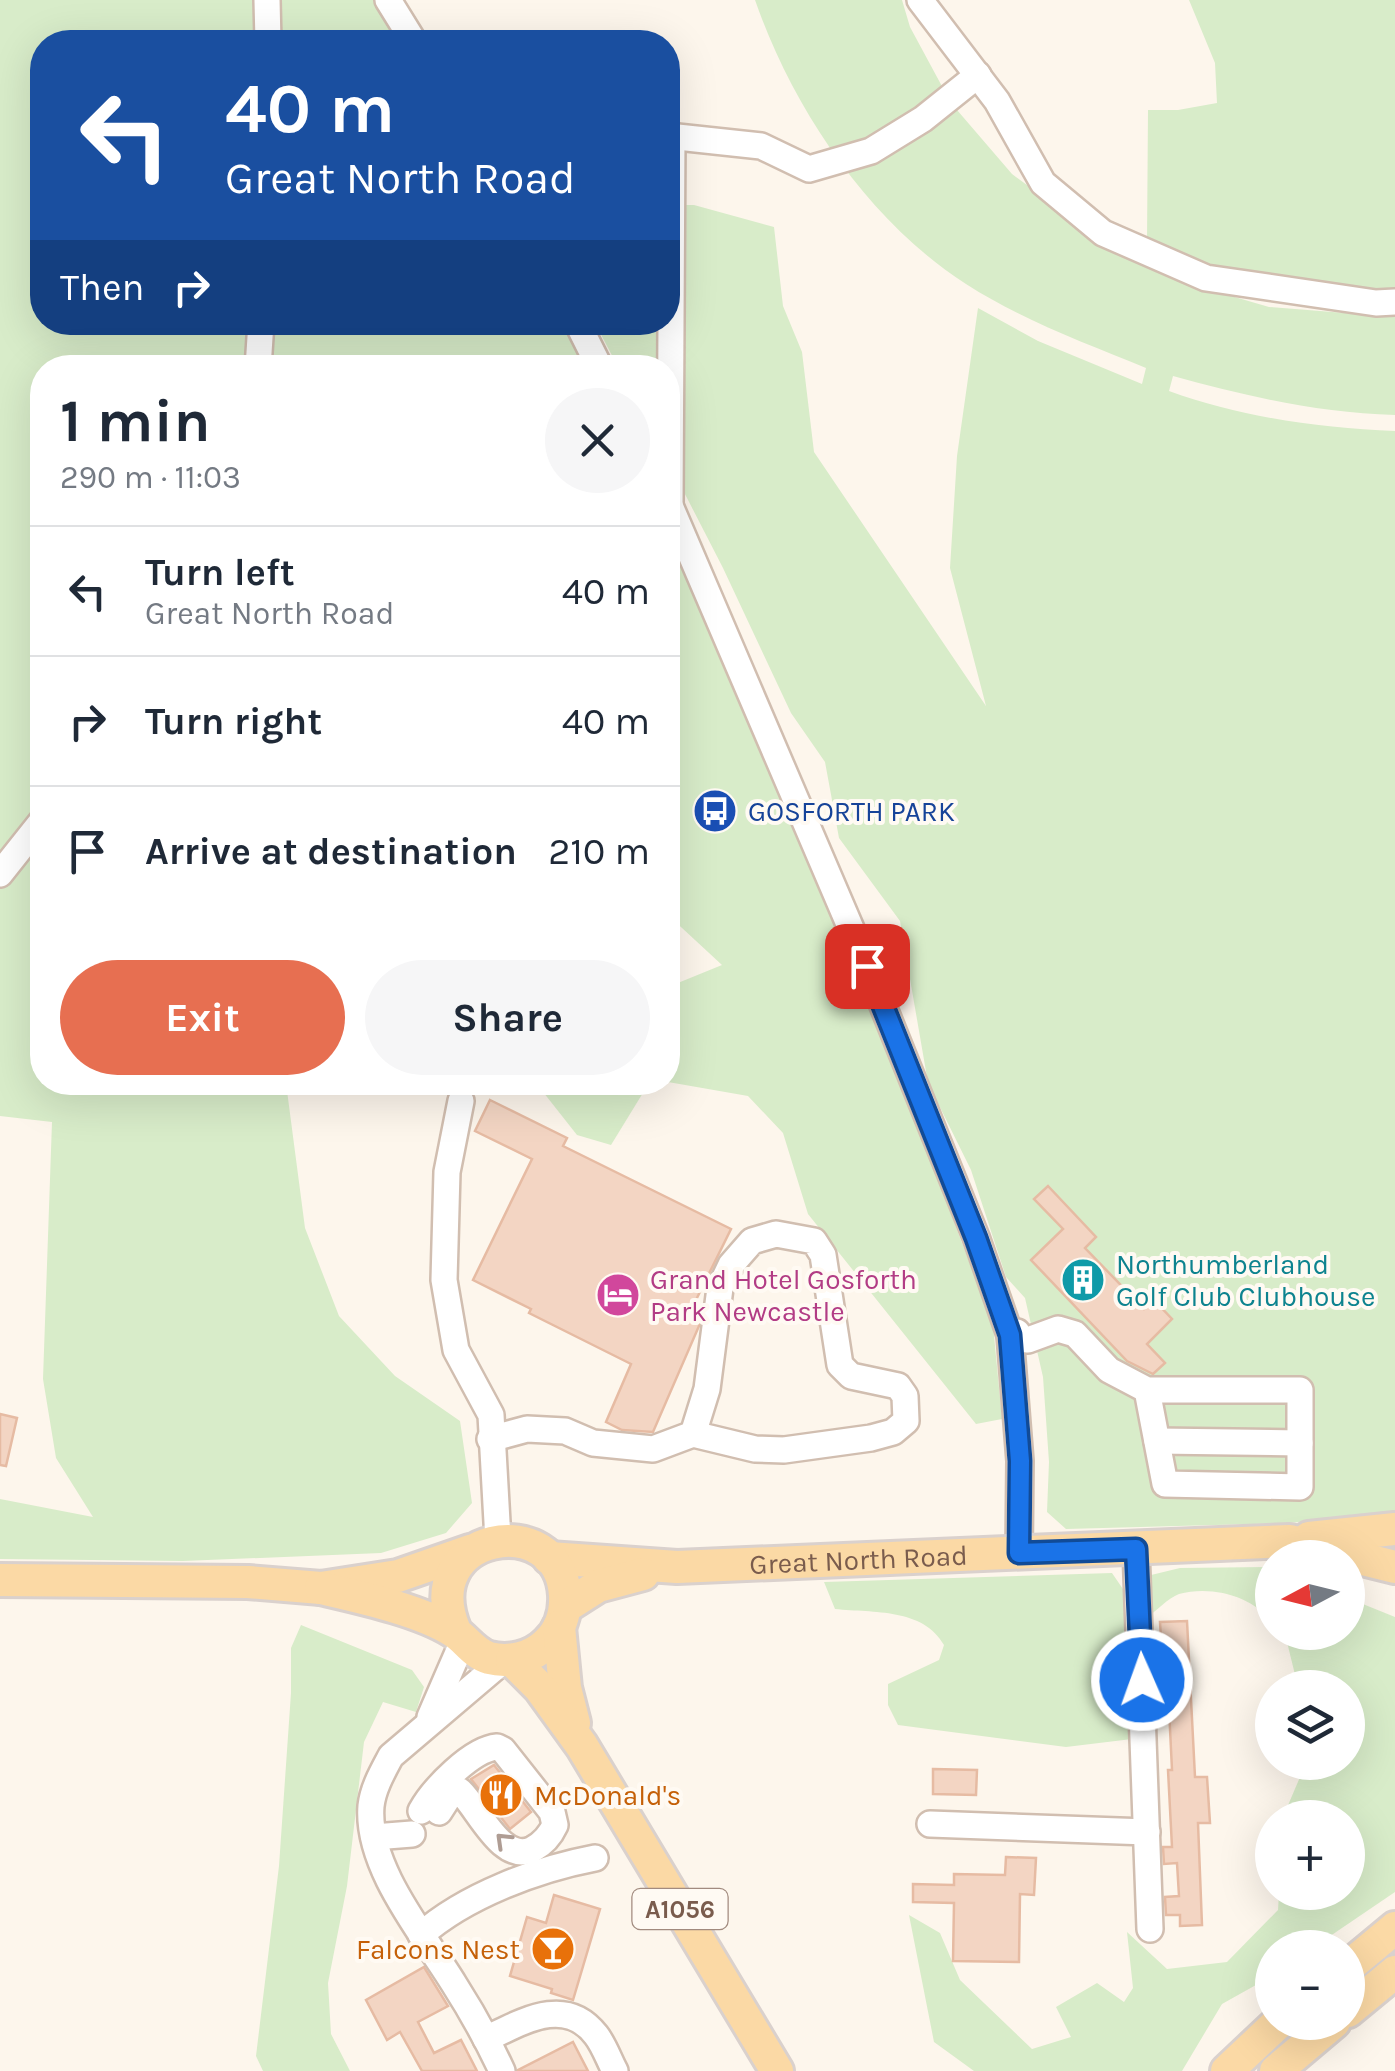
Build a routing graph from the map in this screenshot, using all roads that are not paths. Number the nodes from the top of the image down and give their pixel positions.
1 (268, 0) edge
2 (388, 0) edge
3 (920, 0) edge
4 (268, 30) edge
5 (407, 30) edge
6 (978, 75) junction
7 (680, 137) edge
8 (1395, 302) edge
9 (680, 530) edge
10 (30, 836) edge
11 (0, 874) edge
12 (461, 1101) dead end
13 (1010, 1335) junction
14 (1146, 1390) junction
15 (692, 1434) junction
16 (490, 1439) junction
17 (1156, 1441) junction
18 (1300, 1443) junction
19 (1395, 1528) edge
20 (1290, 1540) edge
21 (1255, 1542) edge
22 (485, 1545) junction
23 (1136, 1549) junction
24 (1019, 1553) junction
25 (549, 1558) junction
26 (1365, 1559) edge
27 (677, 1567) junction
28 (1395, 1567) edge
29 (0, 1580) edge
30 (321, 1588) junction
31 (562, 1617) junction
32 (459, 1636) junction
33 (508, 1660) junction
34 (426, 1726) junction
35 (582, 1746) junction
36 (424, 1819) junction
37 (930, 1824) dead end
38 (1147, 1832) junction
39 (374, 1837) junction
40 (596, 1858) dead end
41 (1395, 1928) edge
42 (1150, 1929) dead end
43 (420, 1935) junction
44 (1365, 1953) edge
45 (1395, 1972) edge
46 (1365, 1997) edge
47 (486, 2039) junction
48 (1260, 2040) edge
49 (1313, 2040) edge
50 (502, 2071) edge
51 (615, 2071) edge
52 (777, 2071) edge
53 (1226, 2071) edge
54 (1276, 2071) edge

1 - 4 street
2 - 5 street
3 - 6 street
6 - 7 street
6 - 8 street
9 - 13 street
10 - 11 street
12 - 16 street
13 - 14 street
13 - 24 street
14 - 17 street
14 - 18 street
15 - 15 street
15 - 16 street
16 - 22 street
17 - 18 street
17 - 18 street
19 - 20 main road
21 - 23 main road, Great North Road
22 - 25 main road
22 - 30 main road
22 - 32 main road
23 - 24 main road, Great North Road
23 - 38 street
24 - 27 main road, Great North Road
25 - 27 main road, Great North Road
25 - 31 main road
26 - 28 main road, Great North Road
27 - 31 main road, Great North Road
29 - 30 main road
30 - 32 main road
31 - 33 main road
31 - 35 main road, A1056
32 - 33 main road
32 - 34 street
33 - 34 street
33 - 35 main road, A1056
34 - 39 street
35 - 52 main road, A1056
36 -> 36 street
36 - 39 street
37 - 38 street
38 - 42 street
39 - 43 street
40 - 43 street
41 - 44 main road
43 - 47 street
45 - 46 main road
47 - 50 street
47 - 51 street
48 - 53 main road
49 - 54 main road

